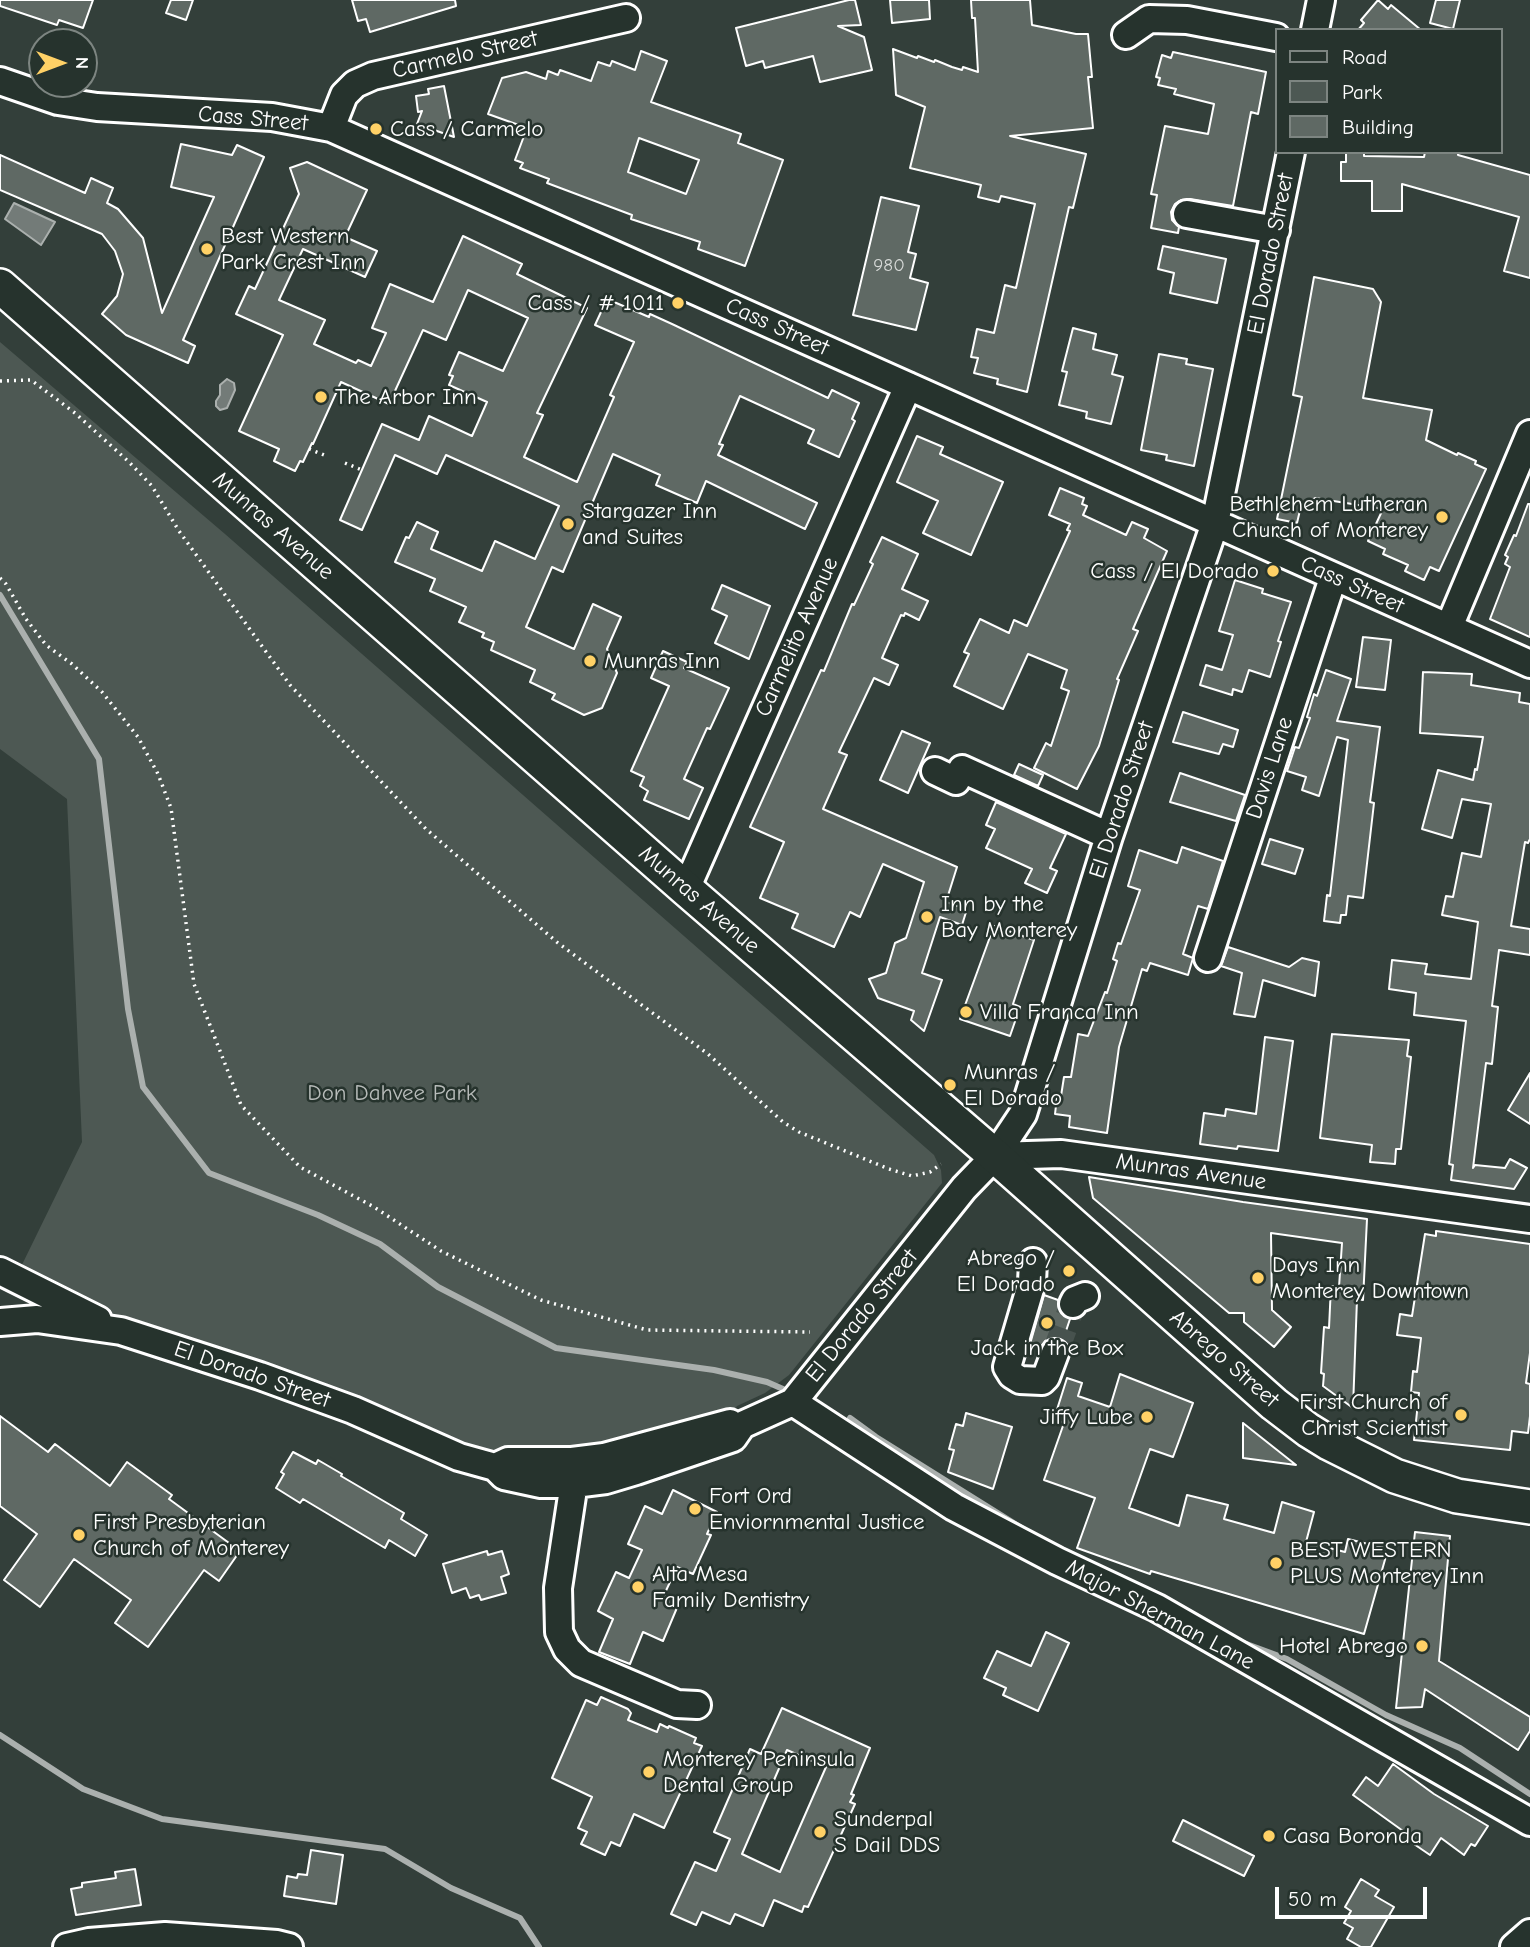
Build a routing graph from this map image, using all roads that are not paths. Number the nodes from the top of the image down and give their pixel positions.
1 (1321, 0) edge
2 (626, 18) dead end
3 (1315, 28) edge
4 (1126, 35) dead end
5 (1274, 37) edge
6 (0, 81) edge
7 (331, 128) junction
8 (1291, 154) edge
9 (1187, 214) dead end
10 (1276, 230) junction
11 (0, 286) edge
12 (908, 386) junction
13 (1530, 434) edge
14 (1215, 523) junction
15 (1333, 578) junction
16 (1449, 626) junction
17 (1530, 664) edge
18 (935, 771) dead end
19 (1109, 836) junction
20 (686, 889) junction
21 (1208, 958) dead end
22 (995, 1156) junction
23 (1530, 1219) edge
24 (1032, 1262) dead end
25 (0, 1271) edge
26 (0, 1322) edge
27 (121, 1331) junction
28 (1055, 1353) tunnel mouth
29 (793, 1402) junction
30 (741, 1425) junction
31 (634, 1449) junction
32 (495, 1467) junction
33 (574, 1484) junction
34 (1530, 1507) edge
35 (697, 1705) dead end
36 (1530, 1822) edge
37 (1530, 1933) edge
38 (67, 1947) edge
39 (289, 1947) edge
40 (1514, 1947) edge

1 - 3 street
2 - 7 street, Carmelo Street
4 - 5 street
6 - 7 street, Cass Street
7 - 12 street, Cass Street
8 - 10 street, El Dorado Street
9 - 10 street
10 - 14 street, El Dorado Street
11 - 20 main road, Munras Avenue
12 - 14 street, Cass Street
12 - 20 street, Carmelito Avenue
13 - 16 street
14 - 15 street, Cass Street
14 - 19 street, El Dorado Street
15 - 16 street, Cass Street
15 - 21 street, Davis Lane
16 - 17 street, Cass Street
18 - 19 street
19 - 22 street, El Dorado Street
20 - 22 main road, Munras Avenue
22 - 23 street, Munras Avenue
22 - 29 street, El Dorado Street
22 - 34 main road, Abrego Street
24 - 28 street
25 - 27 street
26 - 27 street, El Dorado Street
27 - 32 street, El Dorado Street
29 - 30 street, El Dorado Street
29 - 36 street, Major Sherman Lane
30 - 31 street, El Dorado Street
30 - 33 street, El Dorado Street
31 - 32 street, El Dorado Street
31 - 33 street
32 - 33 street, El Dorado Street
33 - 35 street
37 - 40 street
38 - 39 street

